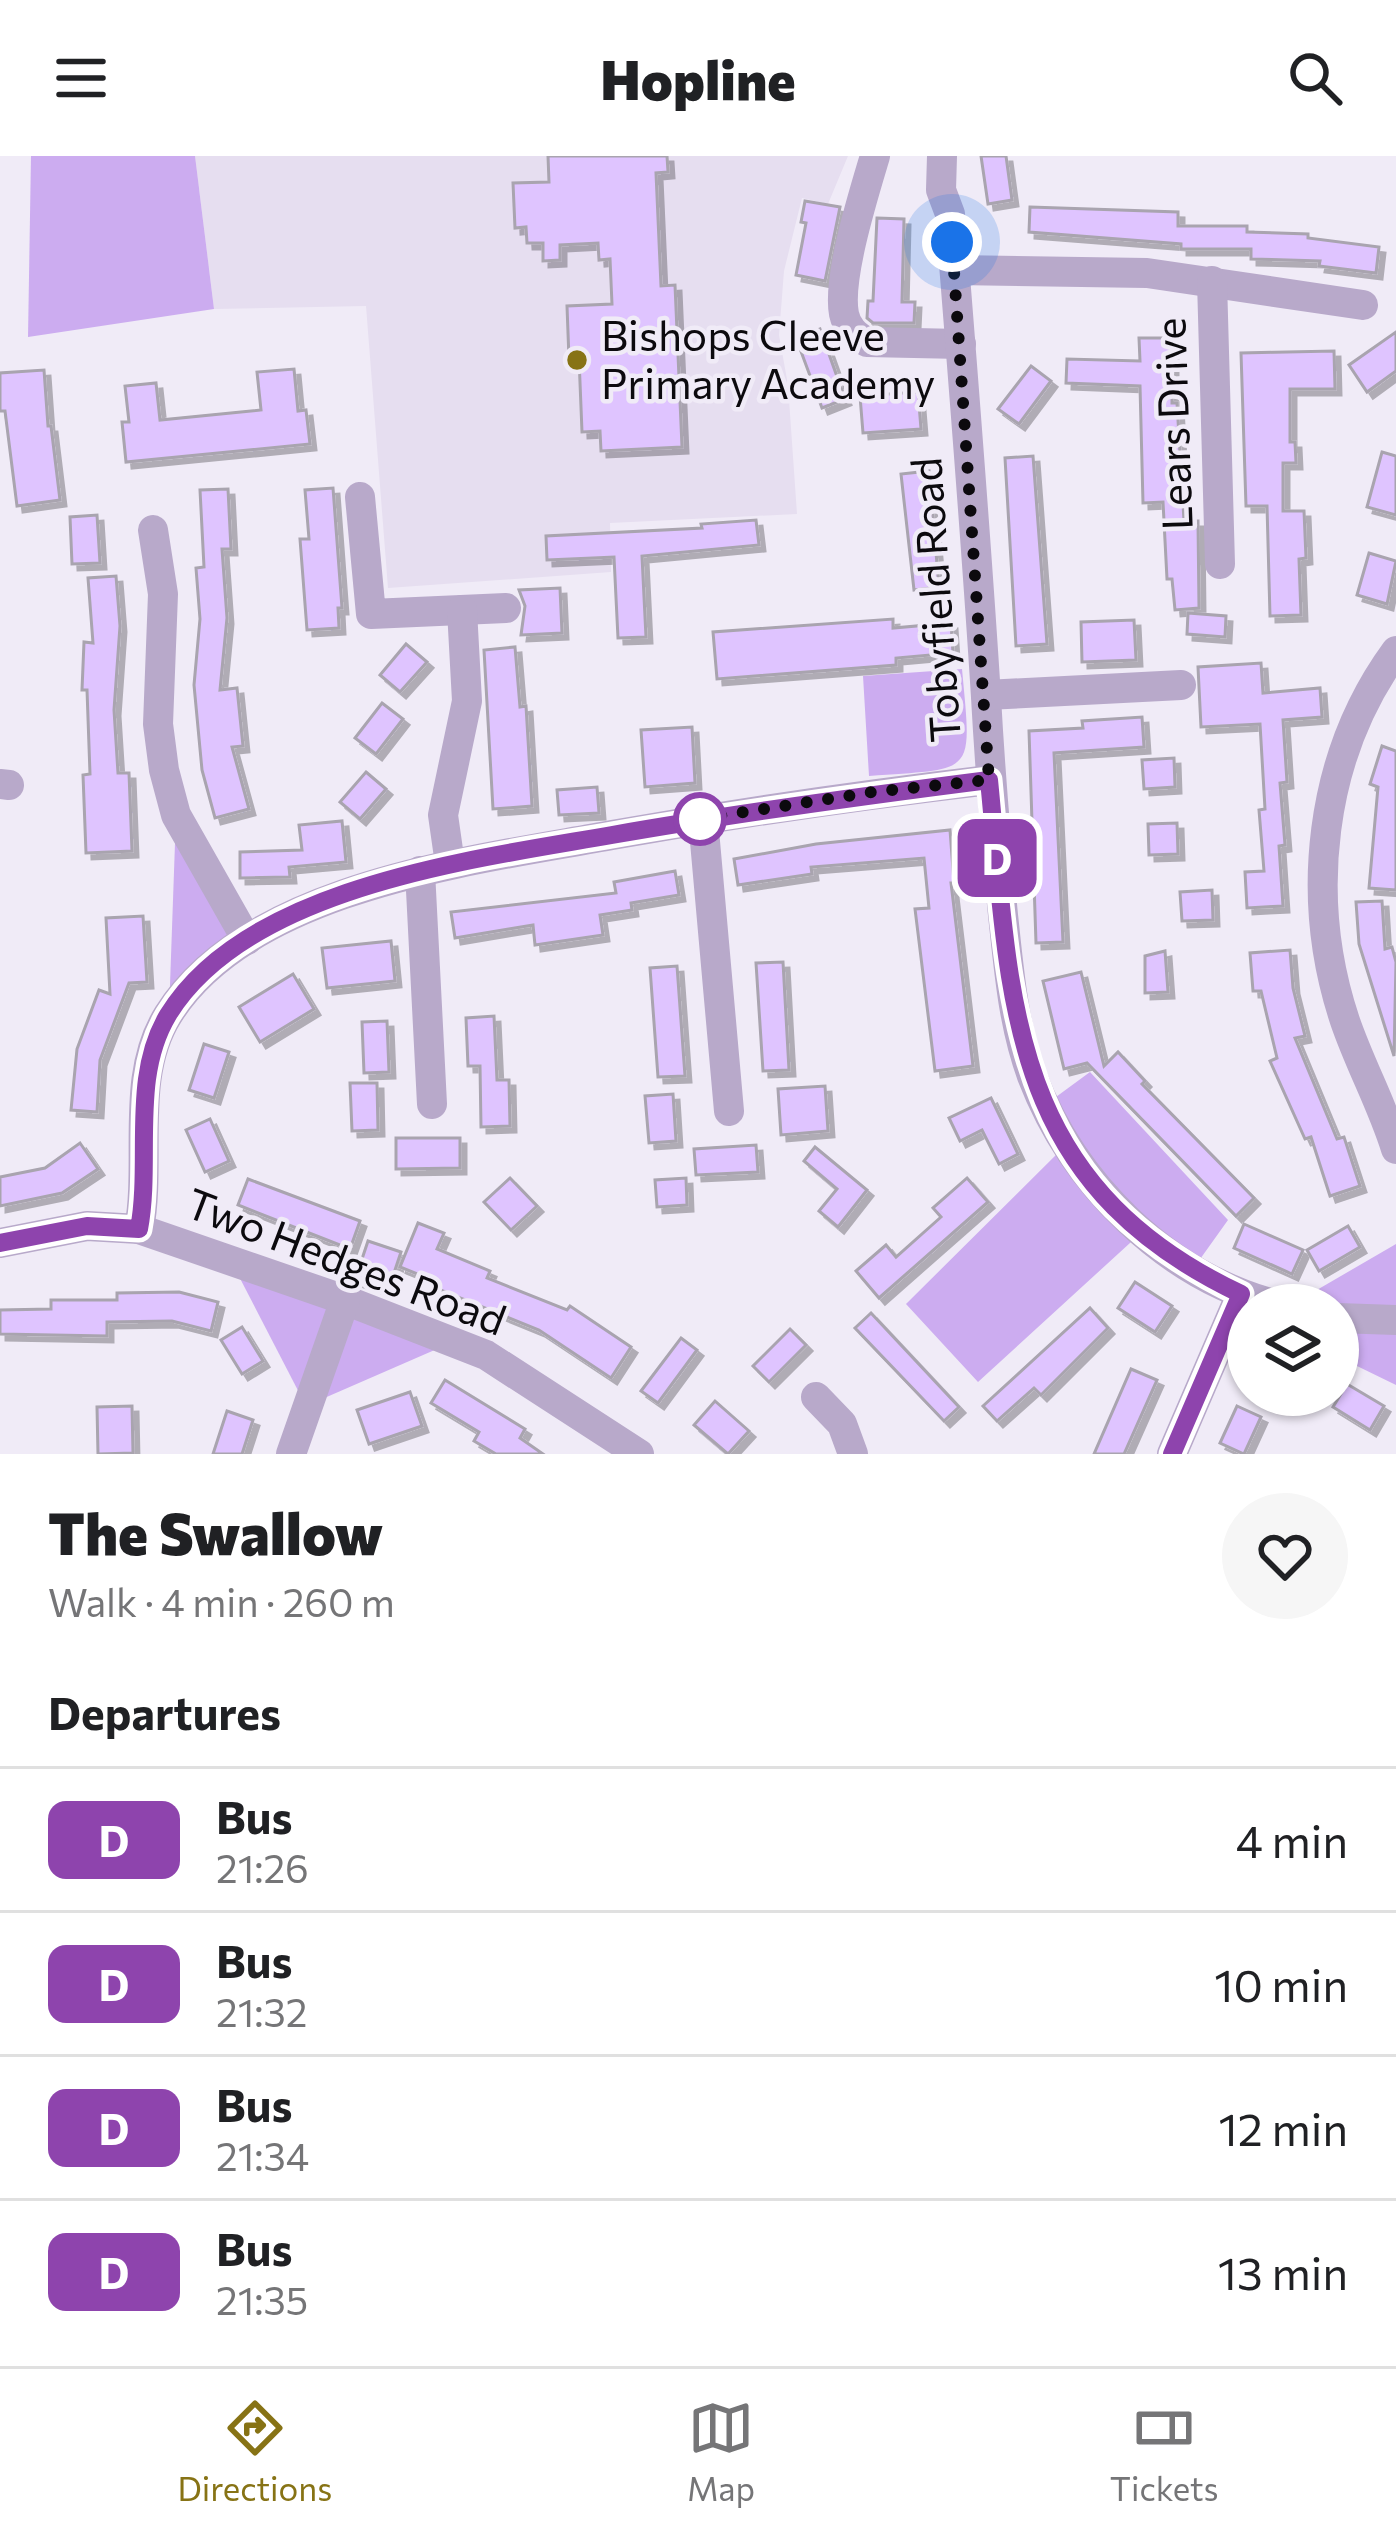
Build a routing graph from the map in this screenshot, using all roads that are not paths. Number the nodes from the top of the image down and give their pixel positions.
1 (875, 156) edge
2 (942, 156) edge
3 (955, 270) junction
4 (1212, 281) junction
5 (1363, 305) dead end
6 (961, 344) junction
7 (360, 496) dead end
8 (153, 530) dead end
9 (1220, 564) dead end
10 (506, 608) dead end
11 (462, 610) junction
12 (1396, 651) edge
13 (1181, 685) dead end
14 (986, 695) junction
15 (989, 780) junction
16 (703, 819) junction
17 (435, 867) junction
18 (247, 940) junction
19 (432, 1104) dead end
20 (729, 1111) dead end
21 (1396, 1149) edge
22 (139, 1229) junction
23 (0, 1243) edge
24 (1227, 1286) edge
25 (345, 1300) junction
26 (1359, 1319) edge
27 (1396, 1320) edge
28 (1227, 1326) edge
29 (815, 1397) dead end
30 (291, 1454) edge
31 (639, 1454) edge
32 (853, 1454) edge
33 (1172, 1454) edge

1 - 6 street
2 - 3 street, Tobyfield Road
3 - 4 street
3 - 6 street, Tobyfield Road
4 - 5 street
4 - 9 street, Lears Drive
6 - 14 street, Tobyfield Road
7 - 11 street
8 - 18 street
10 - 11 street
11 - 17 street
12 - 21 street
13 - 14 street
14 - 15 street, Tobyfield Road
15 - 16 street
15 - 24 street, Tobyfield Road
16 - 17 street
16 - 20 street
17 - 18 street
17 - 19 street
18 - 22 street
22 - 23 street, Two Hedges Road
22 - 25 street, Two Hedges Road
25 - 30 street
25 - 31 street, Two Hedges Road
26 - 27 street
28 - 33 street
29 - 32 street

